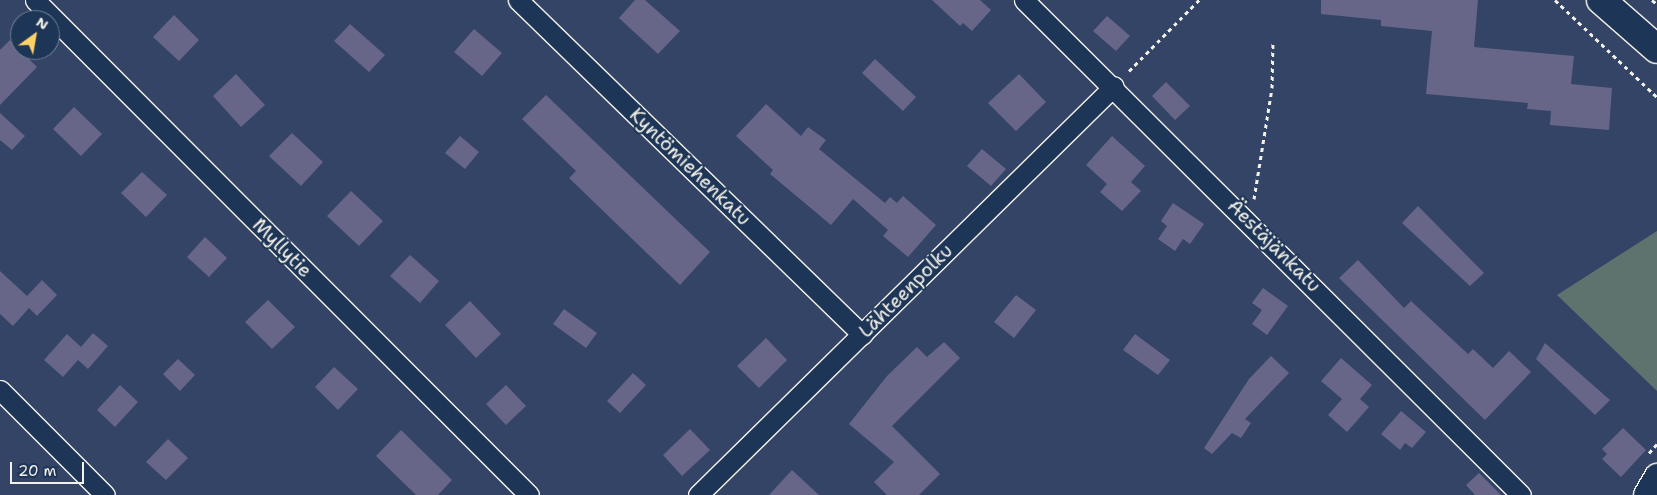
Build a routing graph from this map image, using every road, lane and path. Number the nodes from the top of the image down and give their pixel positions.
1 (35, 0) edge
2 (518, 0) edge
3 (1024, 0) edge
4 (1199, 0) edge
5 (1555, 0) edge
6 (1601, 0) edge
7 (1652, 0) edge
8 (1657, 4) edge
9 (1273, 42) dead end
10 (1657, 50) edge
11 (1114, 86) junction
12 (1657, 97) edge
13 (1250, 222) junction
14 (862, 334) junction
15 (0, 390) edge
16 (1657, 476) edge
17 (105, 495) edge
18 (529, 495) edge
19 (698, 495) edge
20 (1520, 495) edge
21 (1646, 495) edge

1 - 18 street, Myllytie
2 - 14 street, Kyntömiehenkatu
3 - 11 street, Äestäjänkatu
4 - 11 path
5 - 12 path
6 - 10 main road
7 - 8 path
9 - 13 path
11 - 13 street, Äestäjänkatu
11 - 14 street, Lähteenpolku
13 - 20 street, Äestäjänkatu
14 - 19 street, Lähteenpolku
15 - 17 street
16 - 21 street

